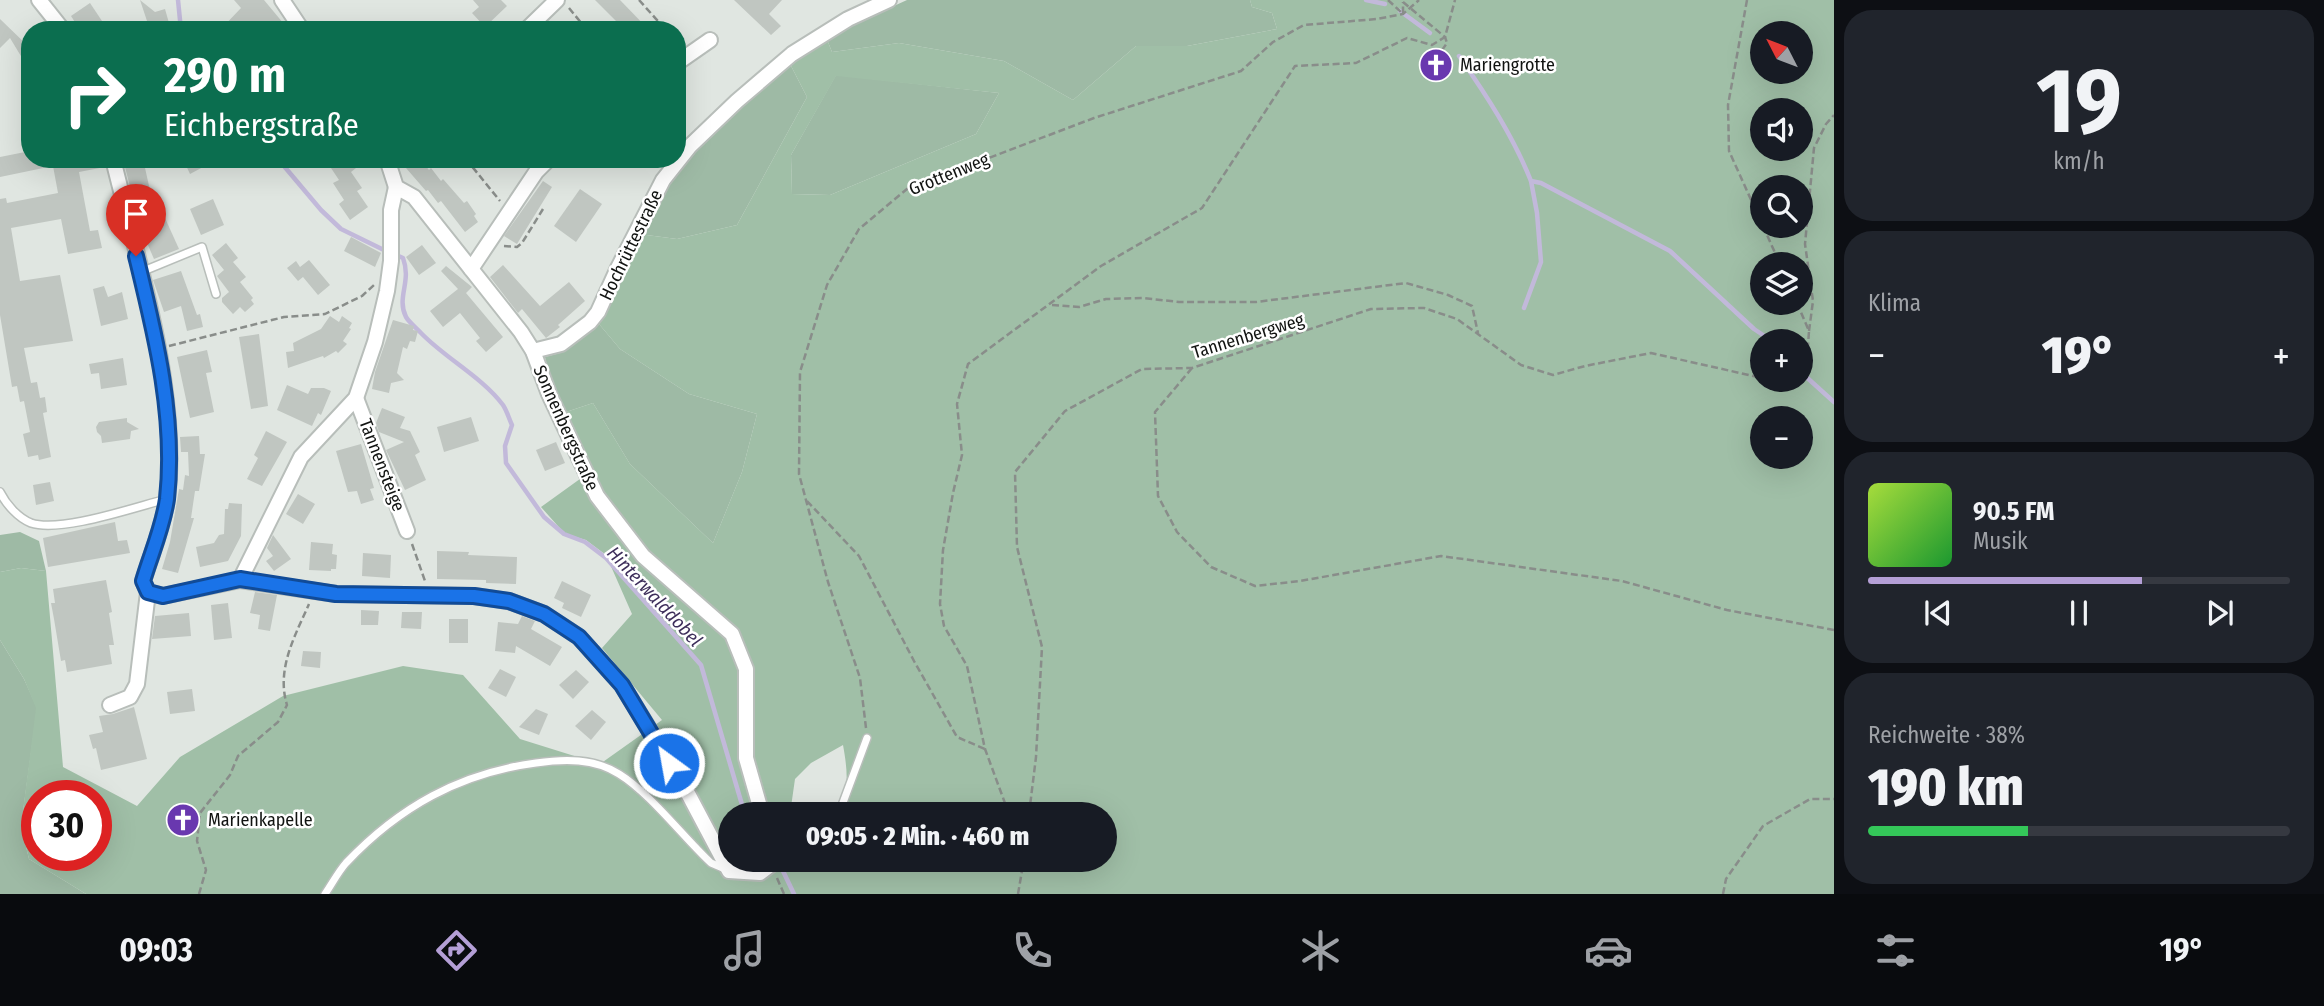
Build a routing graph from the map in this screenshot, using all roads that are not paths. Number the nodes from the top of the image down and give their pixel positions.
1 (38, 0) edge
2 (282, 0) edge
3 (557, 0) edge
4 (889, 0) edge
5 (56, 21) edge
6 (296, 21) edge
7 (535, 21) edge
8 (710, 40) dead end
9 (686, 57) edge
10 (686, 151) edge
11 (115, 168) edge
12 (390, 168) edge
13 (540, 168) edge
14 (673, 168) edge
15 (396, 187) junction
16 (471, 269) junction
17 (140, 272) junction
18 (216, 294) dead end
19 (533, 351) junction
20 (356, 398) junction
21 (0, 492) edge
22 (167, 499) junction
23 (407, 531) road end
24 (240, 579) junction
25 (148, 592) junction
26 (110, 705) dead end
27 (867, 738) road end
28 (759, 802) edge
29 (843, 802) edge
30 (718, 850) edge
31 (718, 866) edge
32 (325, 894) edge

1 - 5 street
2 - 6 street
3 - 7 street
4 - 10 street, Hochrüttestraße
8 - 9 street
11 - 17 street
12 - 15 street
13 - 16 street
14 - 19 street, Hochrüttestraße
15 - 16 street, Sonnenbergstraße
15 - 20 street
16 - 19 street, Sonnenbergstraße
17 - 18 lane
17 - 22 street
19 - 28 street, Sonnenbergstraße
20 - 23 street, Tannensteige
20 - 24 street
21 - 22 lane
22 - 25 street
24 - 25 street
24 - 30 street
25 - 26 street
27 - 29 lane
31 - 32 lane

